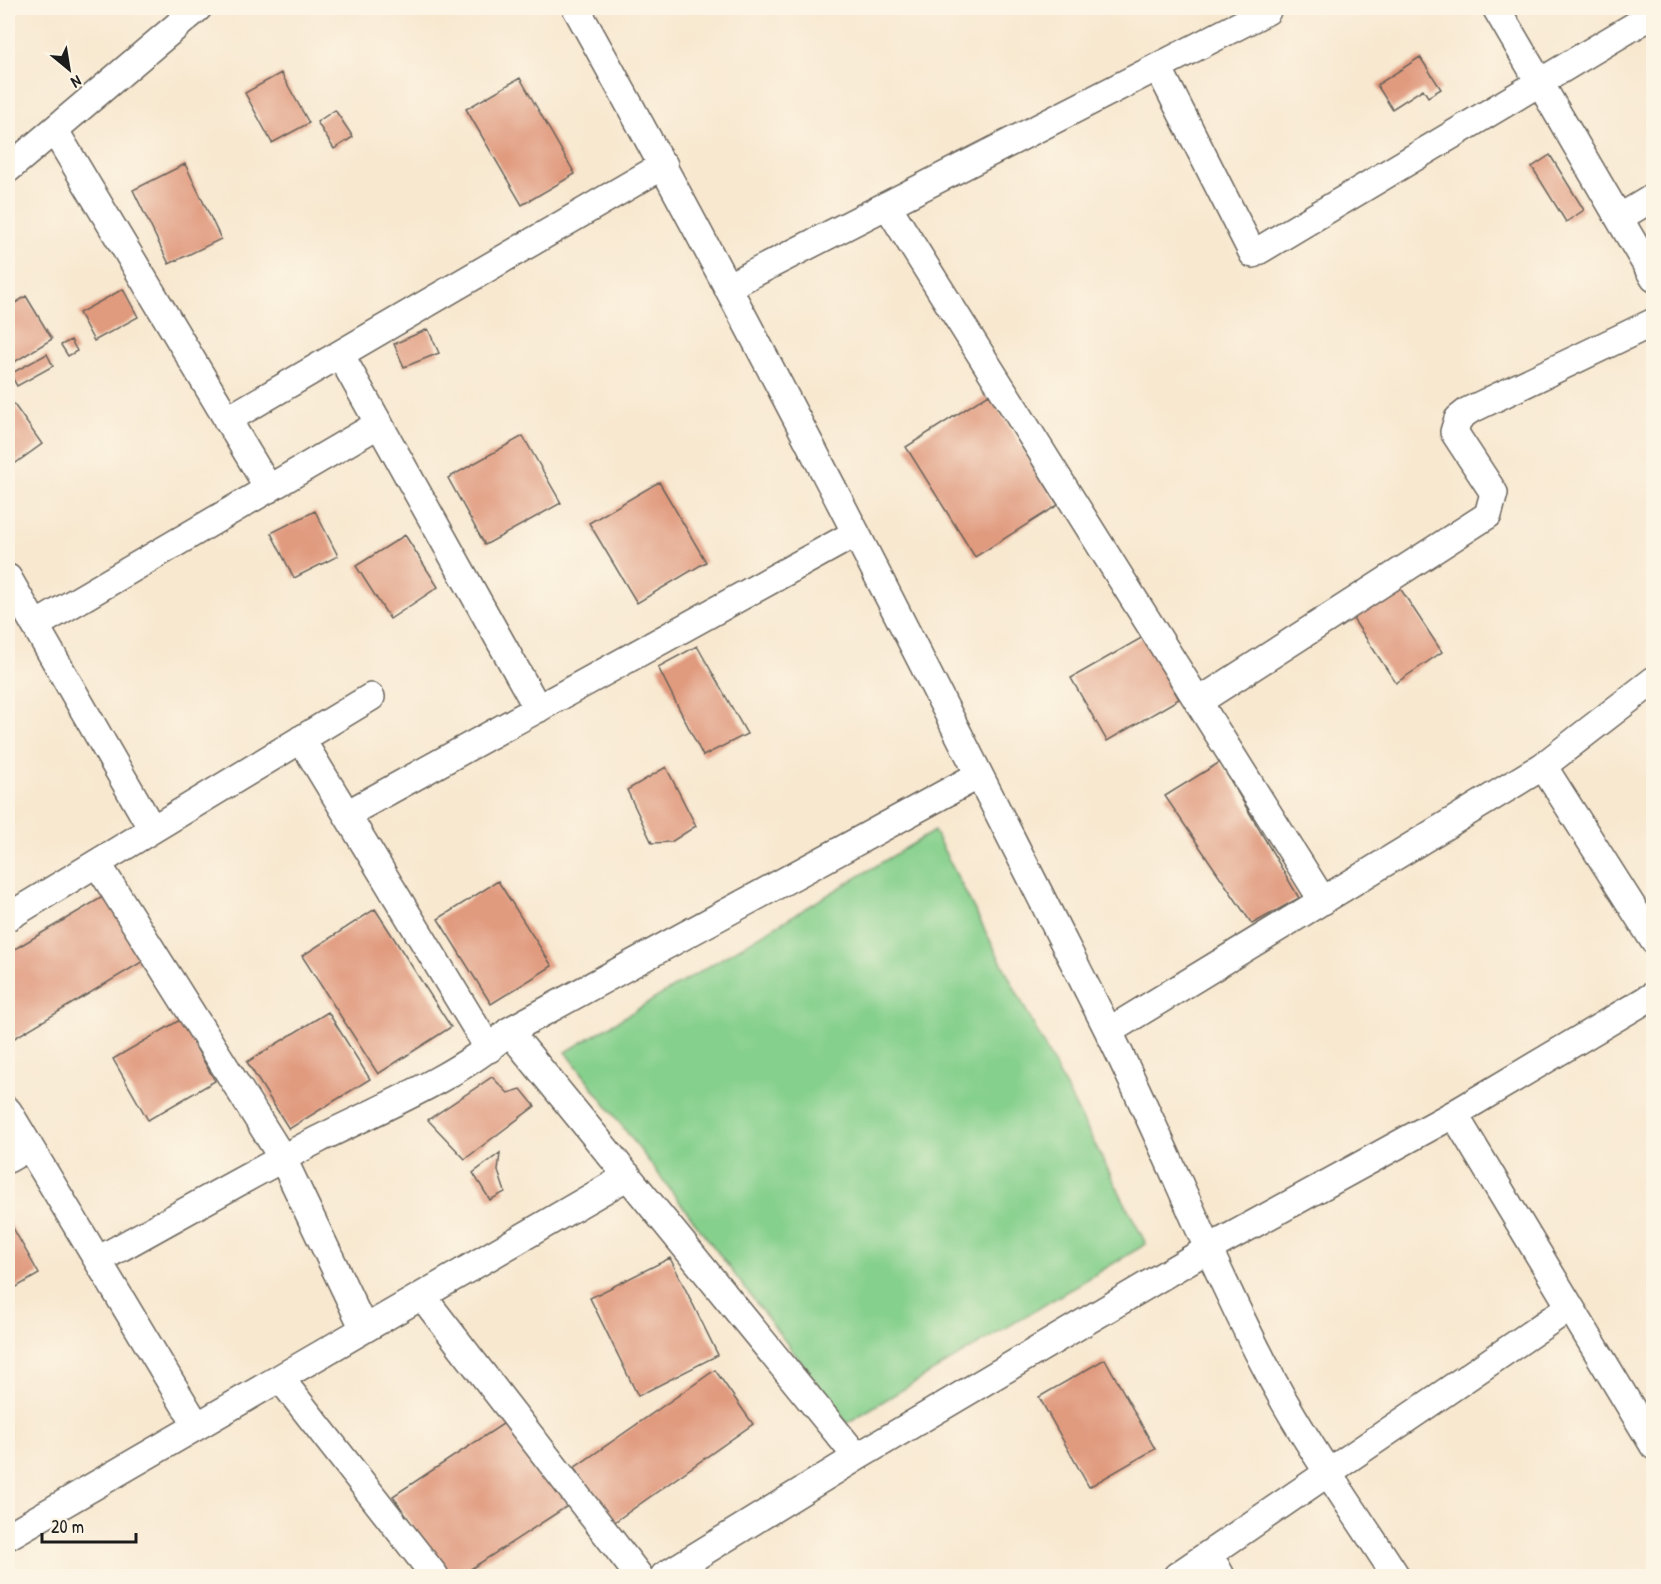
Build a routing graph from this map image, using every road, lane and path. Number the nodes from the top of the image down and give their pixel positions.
1 (198, 8) edge
2 (576, 8) edge
3 (1264, 8) edge
4 (1496, 8) edge
5 (1653, 14) edge
6 (1158, 67) junction
7 (1539, 82) junction
8 (55, 131) junction
9 (664, 165) junction
10 (8, 169) edge
11 (1653, 198) edge
12 (887, 205) junction
13 (1619, 218) junction
14 (1653, 278) edge
15 (727, 287) junction
16 (1653, 322) edge
17 (340, 354) junction
18 (227, 420) junction
19 (379, 424) junction
20 (269, 489) junction
21 (856, 533) junction
22 (8, 578) edge
23 (36, 625) junction
24 (1653, 680) edge
25 (371, 697) dead end
26 (1198, 702) junction
27 (538, 709) junction
28 (302, 739) junction
29 (1543, 766) junction
30 (979, 775) junction
31 (347, 814) junction
32 (152, 829) junction
33 (97, 863) junction
34 (1323, 901) junction
35 (8, 917) edge
36 (1653, 941) edge
37 (1653, 995) edge
38 (509, 1031) junction
39 (1109, 1031) junction
40 (489, 1049) junction
41 (8, 1111) edge
42 (1454, 1114) junction
43 (18, 1153) edge
44 (283, 1159) junction
45 (628, 1176) junction
46 (1208, 1249) junction
47 (98, 1260) junction
48 (422, 1296) junction
49 (1570, 1307) junction
50 (364, 1329) junction
51 (280, 1378) junction
52 (197, 1426) junction
53 (1653, 1446) edge
54 (857, 1457) junction
55 (1329, 1472) junction
56 (8, 1536) edge
57 (1215, 1565) edge
58 (435, 1576) edge
59 (639, 1576) edge
60 (664, 1576) edge
61 (1177, 1576) edge
62 (1396, 1576) edge

1 - 8 street
2 - 9 street
3 - 6 street
4 - 7 street
5 - 7 street
6 - 7 street
6 - 12 street
7 - 13 street
8 - 10 street
8 - 18 street
9 - 15 street
9 - 17 street
11 - 13 street
12 - 15 street
12 - 26 street
13 - 14 street
15 - 21 street
16 - 26 street
17 - 18 street
17 - 19 street
18 - 20 street
19 - 20 street
19 - 27 street
20 - 23 street
21 - 27 street
21 - 30 street
22 - 23 street
23 - 32 street
24 - 29 street
25 - 28 street
26 - 34 street
27 - 31 street
28 - 31 street
28 - 32 street
29 - 34 street
29 - 36 street
30 - 38 street
30 - 39 street
31 - 40 street
32 - 33 street
33 - 35 street
33 - 44 street
34 - 39 street
37 - 42 street
38 - 40 street
38 - 45 street
39 - 46 street
40 - 44 street
41 - 43 street
42 - 46 street
42 - 49 street
43 - 47 street
44 - 47 street
44 - 50 street
45 - 48 street
45 - 54 street
46 - 54 street
46 - 55 street
47 - 52 street
48 - 50 street
48 - 59 street
49 - 53 street
49 - 55 street
50 - 51 street
51 - 52 street
51 - 58 street
52 - 56 street
54 - 60 street
55 - 57 street
55 - 62 street
57 - 61 street

